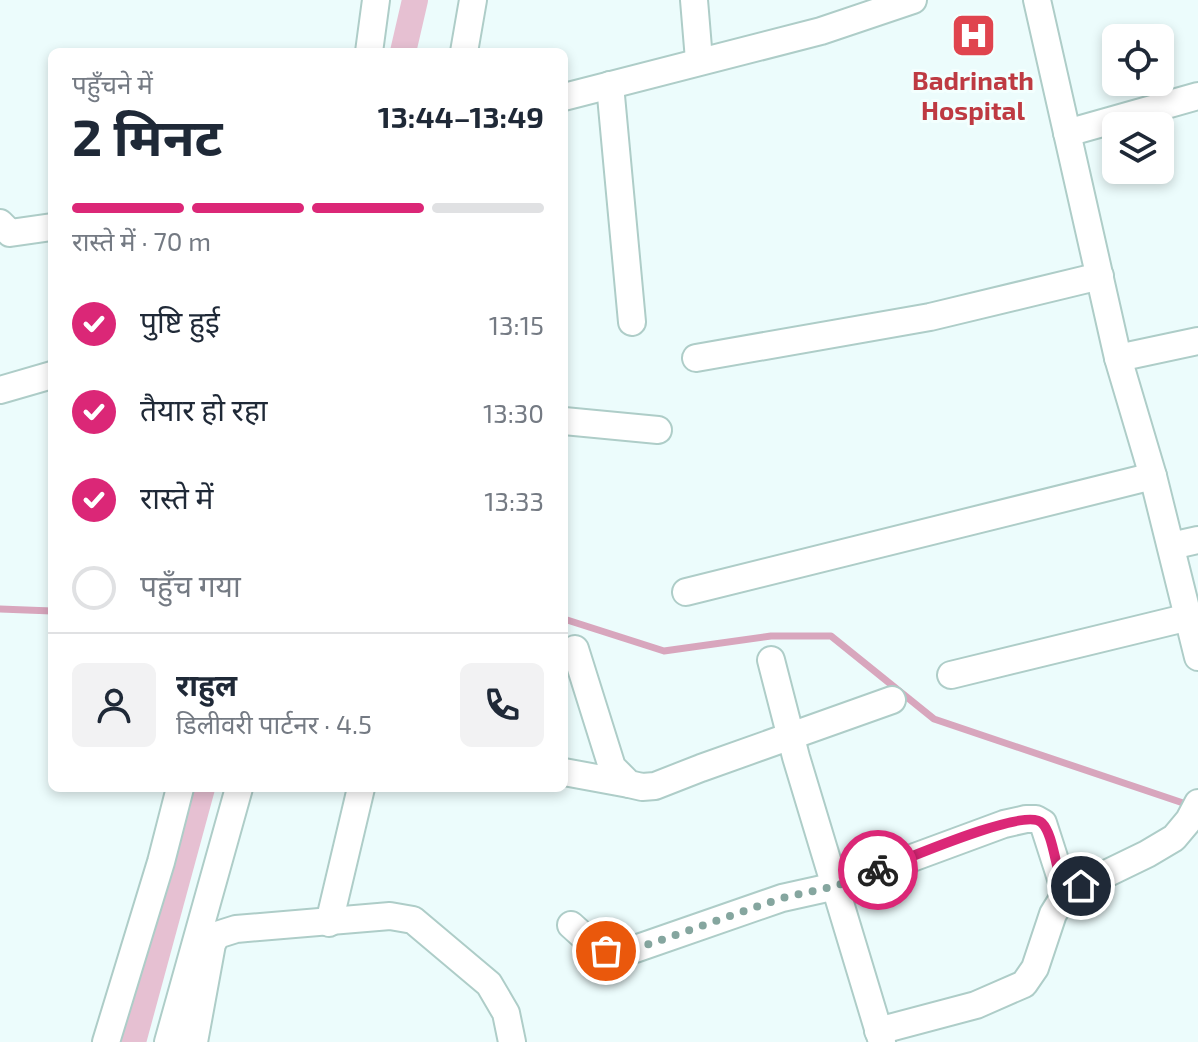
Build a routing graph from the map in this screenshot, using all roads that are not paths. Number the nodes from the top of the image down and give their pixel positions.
1 (376, 0) edge
2 (473, 0) edge
3 (694, 0) edge
4 (913, 0) edge
5 (1037, 0) edge
6 (370, 48) edge
7 (465, 48) edge
8 (699, 60) junction
9 (610, 85) junction
10 (568, 96) edge
11 (1198, 96) edge
12 (1067, 133) junction
13 (0, 223) edge
14 (48, 228) edge
15 (1100, 276) junction
16 (632, 322) dead end
17 (1198, 341) edge
18 (696, 358) dead end
19 (1118, 358) junction
20 (48, 376) edge
21 (0, 390) edge
22 (568, 421) edge
23 (658, 430) dead end
24 (1153, 476) junction
25 (1198, 540) edge
26 (1171, 546) junction
27 (686, 592) dead end
28 (1189, 617) junction
29 (575, 649) dead end
30 (1198, 657) edge
31 (771, 660) dead end
32 (951, 675) dead end
33 (892, 700) dead end
34 (790, 735) junction
35 (568, 773) edge
36 (629, 784) junction
37 (179, 792) edge
38 (238, 792) edge
39 (360, 792) edge
40 (1194, 812) edge
41 (1071, 885) junction
42 (836, 886) junction
43 (329, 923) junction
44 (571, 925) dead end
45 (880, 1036) edge
46 (106, 1042) edge
47 (168, 1042) edge
48 (194, 1042) edge
49 (512, 1042) edge

1 - 6 street
2 - 7 street
3 - 8 street
4 - 8 street
5 - 12 street
8 - 9 street
9 - 10 street
9 - 16 street
11 - 12 street
12 - 15 street
13 - 14 street
15 - 18 street
15 - 19 street
17 - 19 street
19 - 24 street
20 - 21 street
22 - 23 street
24 - 26 street
24 - 27 street
25 - 26 street
26 - 28 street
28 - 30 street
28 - 32 street
29 - 36 street
31 - 34 street
33 - 34 street
34 - 36 street
34 - 42 street
35 - 36 street
37 - 46 street
38 - 47 street
39 - 43 street
40 - 41 street
41 - 42 street
41 - 45 street
42 - 44 street
42 - 45 street
43 - 48 street
43 - 49 street

